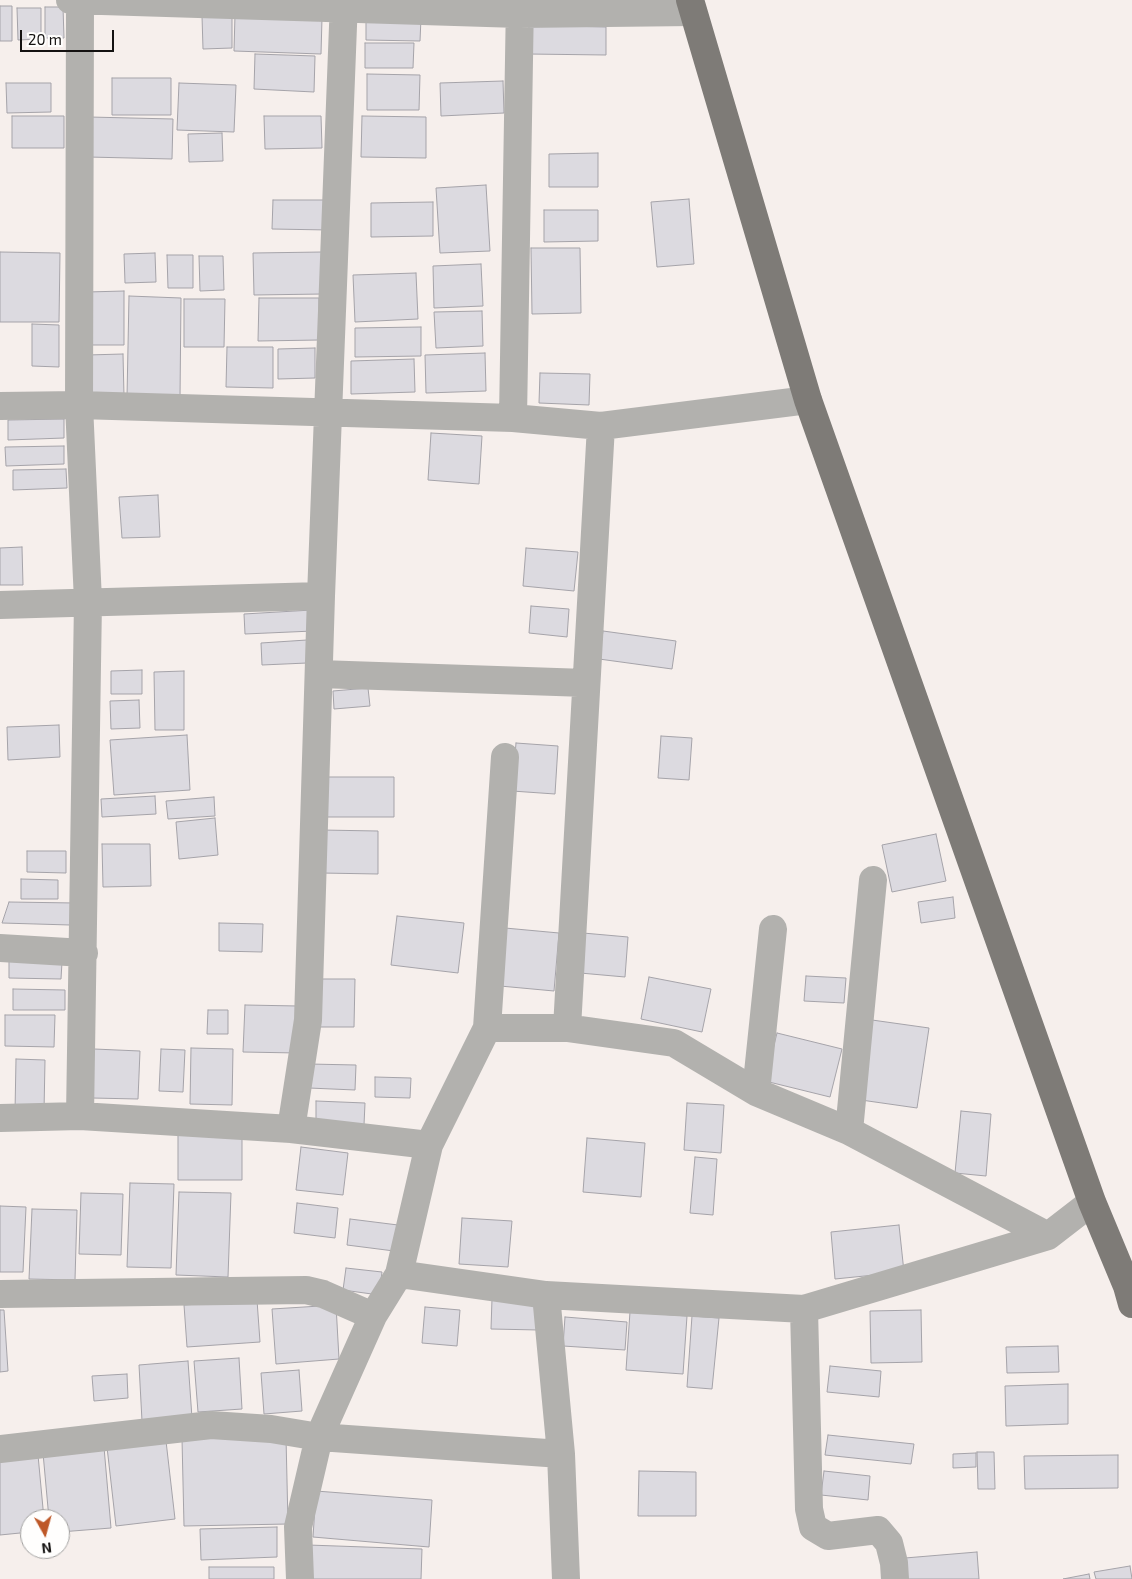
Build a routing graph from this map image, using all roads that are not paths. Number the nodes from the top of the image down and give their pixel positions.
1 (77, 0) edge
2 (344, 4) edge
3 (692, 6) edge
4 (520, 7) edge
5 (808, 400) junction
6 (79, 405) junction
7 (0, 406) edge
8 (329, 412) junction
9 (513, 418) junction
10 (601, 426) junction
11 (322, 596) junction
12 (88, 601) junction
13 (0, 605) edge
14 (319, 674) junction
15 (586, 683) junction
16 (505, 757) dead end
17 (873, 880) dead end
18 (774, 929) dead end
19 (0, 948) edge
20 (84, 953) junction
21 (487, 1028) junction
22 (567, 1028) junction
23 (756, 1092) junction
24 (80, 1116) junction
25 (0, 1118) edge
26 (292, 1129) junction
27 (849, 1130) junction
28 (430, 1145) junction
29 (1092, 1202) junction
30 (1048, 1236) junction
31 (399, 1274) junction
32 (1130, 1291) edge
33 (0, 1294) edge
34 (546, 1295) junction
35 (804, 1309) junction
36 (373, 1316) junction
37 (319, 1437) junction
38 (0, 1449) edge
39 (561, 1454) junction
40 (300, 1579) edge
41 (566, 1579) edge
42 (894, 1579) edge

1 - 2 street
1 - 6 street
2 - 4 street
2 - 8 street
3 - 4 street
3 - 5 main road
4 - 9 street
5 - 10 street
5 - 29 main road
6 - 7 street
6 - 8 street
6 - 12 street
8 - 9 street
8 - 11 street
9 - 10 street
10 - 15 street
11 - 12 street
11 - 14 street
12 - 13 street
12 - 20 street
14 - 15 street
14 - 26 street
15 - 22 street
16 - 21 street
17 - 27 street
18 - 23 street
19 - 20 street
20 - 24 street
21 - 22 street
21 - 28 street
22 - 23 street
23 - 27 street
24 - 25 street
24 - 26 street
26 - 28 street
27 - 30 street
28 - 31 street
29 - 30 street
29 - 32 main road
30 - 35 street
31 - 34 street
31 - 36 street
33 - 36 street
34 - 35 street
34 - 39 street
35 - 42 street
36 - 37 street
37 - 38 street
37 - 39 street
37 - 40 street
39 - 41 street

